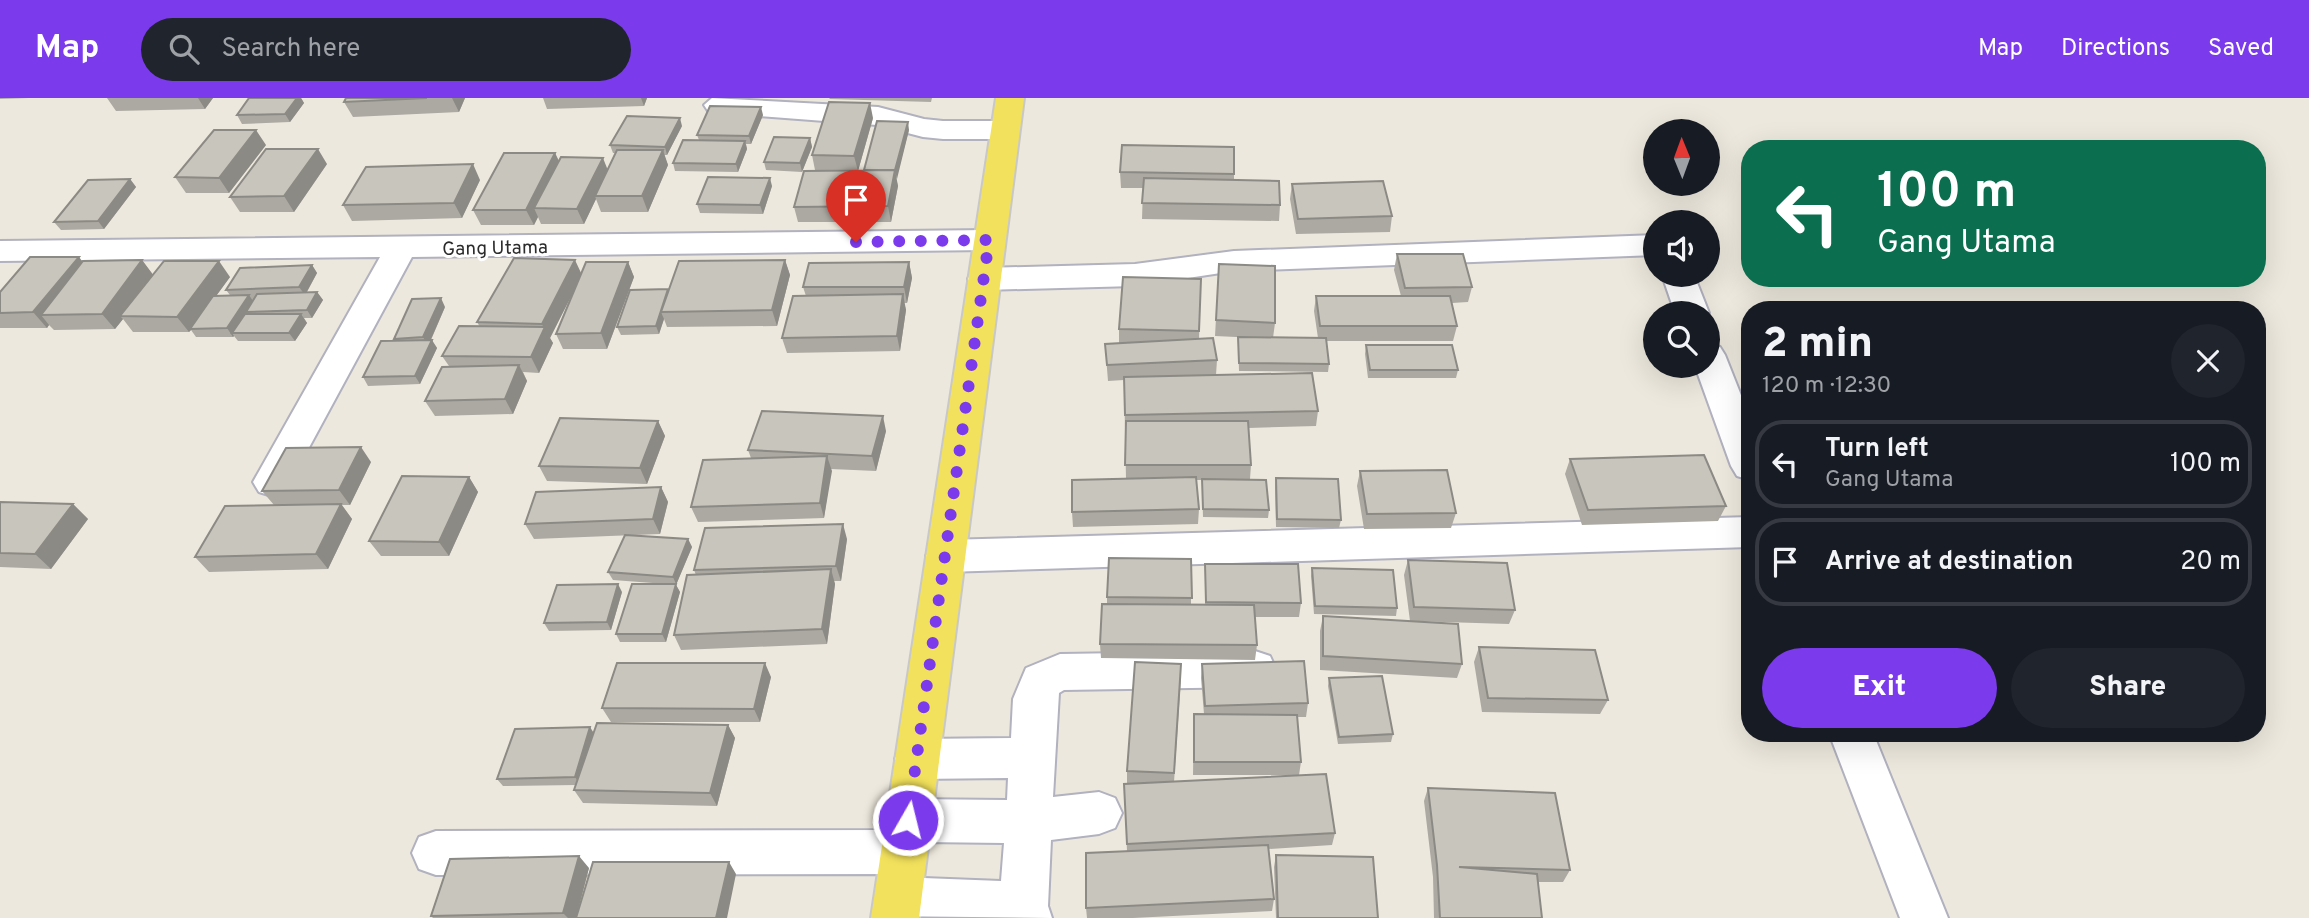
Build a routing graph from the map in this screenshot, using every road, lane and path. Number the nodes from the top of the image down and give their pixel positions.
1 (718, 105) edge
2 (1007, 114) edge
3 (989, 240) junction
4 (1643, 245) edge
5 (401, 248) junction
6 (0, 251) edge
7 (984, 279) junction
8 (1717, 378) edge
9 (1741, 442) edge
10 (272, 482) edge
11 (1741, 532) edge
12 (946, 556) junction
13 (1296, 669) edge
14 (1855, 742) edge
15 (1016, 757) junction
16 (936, 758) junction
17 (1099, 813) dead end
18 (1002, 821) junction
19 (906, 836) junction
20 (436, 852) dead end
21 (897, 909) edge
22 (1026, 912) edge
23 (1924, 918) edge

1 - 2 street
2 - 3 main road
3 - 5 street, Gang Utama
3 - 7 main road
4 - 7 street
5 - 6 street, Gang Utama
5 - 10 street
7 - 12 main road
8 - 9 street
11 - 12 street
12 - 16 main road
13 - 15 street
14 - 23 street
15 - 16 street
15 - 18 street
16 - 19 main road
17 - 18 street
18 - 19 street
18 - 22 street
19 - 20 street
19 - 21 main road
21 - 22 street

